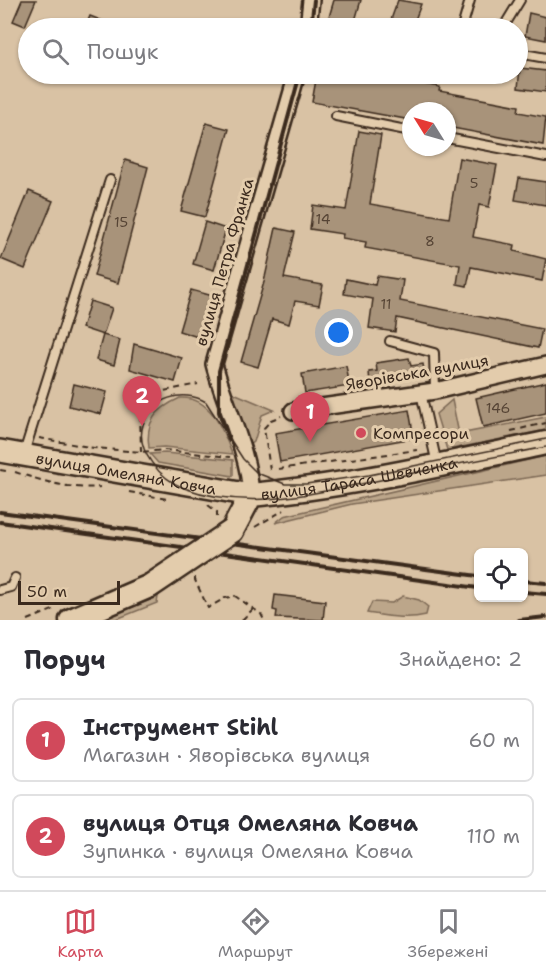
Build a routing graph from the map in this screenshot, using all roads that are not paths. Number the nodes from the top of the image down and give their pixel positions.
1 (311, 0) edge
2 (470, 0) edge
3 (520, 0) edge
4 (309, 18) edge
5 (465, 18) edge
6 (508, 18) edge
7 (528, 55) edge
8 (546, 58) edge
9 (294, 84) edge
10 (336, 116) dead end
11 (402, 129) edge
12 (456, 140) edge
13 (546, 157) edge
14 (110, 180) dead end
15 (390, 342) dead end
16 (546, 366) edge
17 (428, 392) junction
18 (293, 411) road end
19 (546, 443) edge
20 (27, 445) junction
21 (0, 451) edge
22 (436, 457) junction
23 (251, 495) junction
24 (15, 578) dead end
25 (0, 590) edge
26 (71, 620) edge

1 - 4 street
2 - 5 lane
3 - 6 lane
7 - 8 lane
9 - 23 street, вулиця Петра Франка
10 - 11 lane
12 - 13 lane
14 - 20 lane
15 - 17 lane
16 - 17 street, Яворівська вулиця
17 - 18 street, Яворівська вулиця
17 - 22 lane
19 - 22 main road, вулиця Тараса Шевченка
20 - 21 main road, вулиця Омеляна Ковча
20 - 23 main road, вулиця Омеляна Ковча
22 - 23 main road, вулиця Тараса Шевченка
23 - 26 main road, вулиця Тараса Шевченка, bridge
24 - 25 lane

